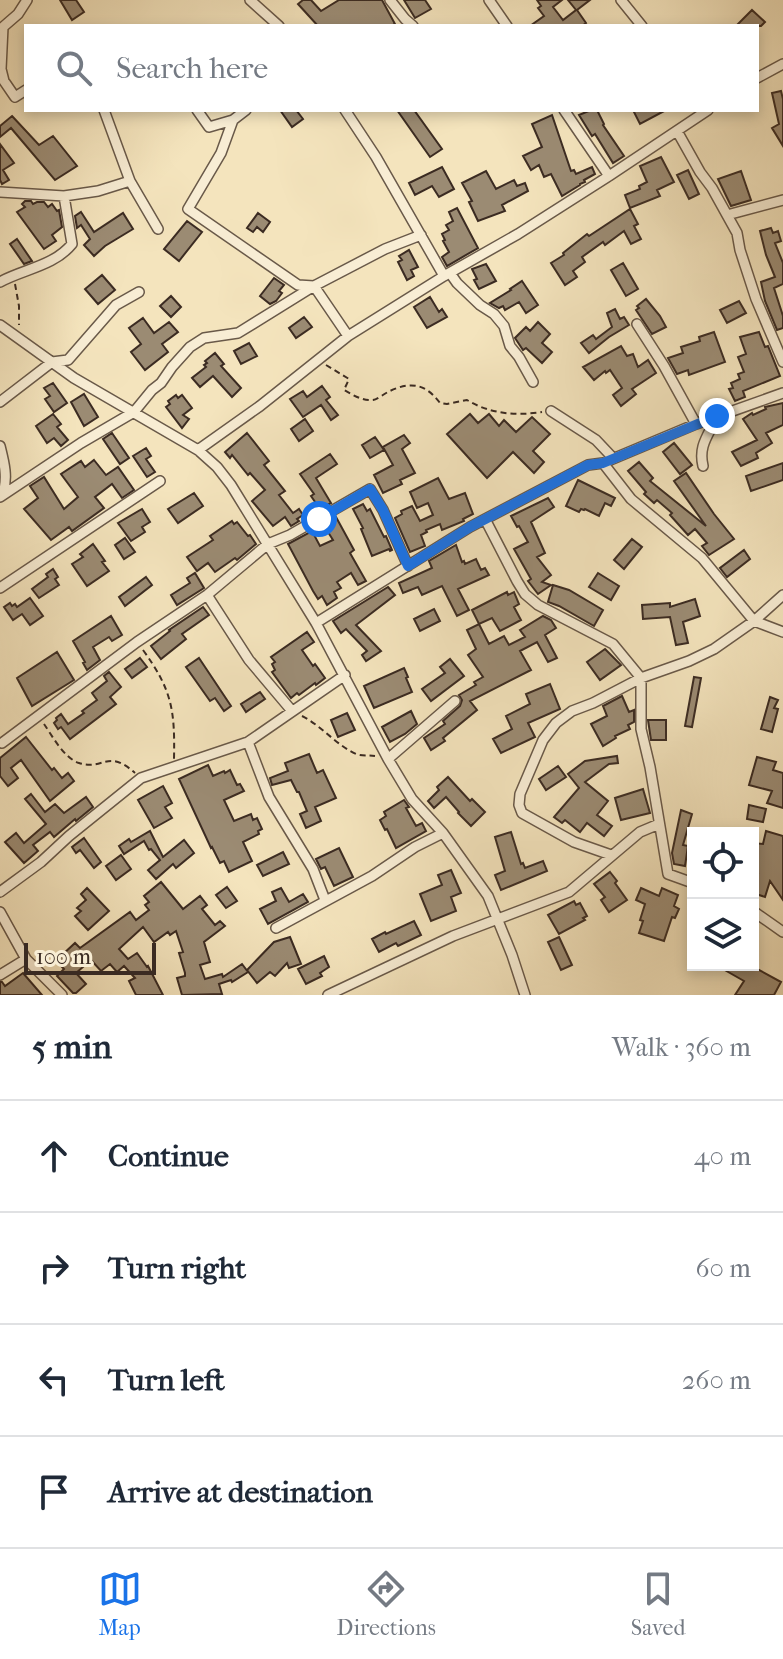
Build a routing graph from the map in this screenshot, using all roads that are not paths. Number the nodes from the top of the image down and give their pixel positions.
1 (27, 0) edge
2 (390, 0) edge
3 (489, 0) edge
4 (621, 0) edge
5 (253, 1) edge
6 (1, 24) edge
7 (277, 24) edge
8 (411, 24) edge
9 (506, 24) edge
10 (640, 24) edge
11 (783, 64) edge
12 (759, 77) edge
13 (2, 83) edge
14 (24, 91) edge
15 (105, 112) edge
16 (198, 112) edge
17 (243, 112) edge
18 (346, 112) edge
19 (565, 112) edge
20 (705, 112) edge
21 (233, 120) junction
22 (677, 131) junction
23 (609, 176) junction
24 (130, 181) junction
25 (0, 192) edge
26 (64, 196) junction
27 (783, 200) edge
28 (727, 215) junction
29 (158, 229) dead end
30 (421, 235) junction
31 (447, 274) junction
32 (0, 282) edge
33 (314, 286) junction
34 (139, 292) dead end
35 (637, 324) dead end
36 (0, 325) edge
37 (348, 336) junction
38 (52, 362) junction
39 (783, 362) edge
40 (533, 382) dead end
41 (783, 393) edge
42 (0, 402) edge
43 (551, 411) road end
44 (134, 412) junction
45 (717, 416) junction
46 (696, 424) junction
47 (0, 446) edge
48 (198, 450) junction
49 (608, 460) junction
50 (703, 466) dead end
51 (160, 481) dead end
52 (2, 495) edge
53 (485, 519) junction
54 (268, 544) junction
55 (408, 566) junction
56 (0, 588) edge
57 (207, 595) junction
58 (783, 595) edge
59 (754, 621) junction
60 (316, 623) junction
61 (783, 632) edge
62 (345, 675) junction
63 (641, 678) junction
64 (455, 701) dead end
65 (292, 711) junction
66 (248, 742) junction
67 (2, 743) dead end
68 (388, 759) junction
69 (659, 824) junction
70 (443, 833) junction
71 (611, 855) junction
72 (687, 881) edge
73 (0, 892) edge
74 (325, 900) junction
75 (0, 912) edge
76 (759, 915) edge
77 (497, 919) junction
78 (276, 928) dead end
79 (783, 932) edge
80 (26, 959) junction
81 (0, 975) edge
82 (62, 995) edge
83 (328, 995) edge
84 (525, 995) edge

1 - 6 street
2 - 8 street
3 - 9 street
4 - 10 street
5 - 7 street
6 - 13 street
11 - 12 street
13 - 14 street
15 - 24 street
16 - 21 street
17 - 21 street
18 - 30 street
19 - 23 street
20 - 22 street
21 - 33 street
22 - 23 street
22 - 28 street
23 - 31 street
24 - 26 street
24 - 29 street
25 - 26 street
26 - 32 street
27 - 28 street
28 - 39 street
30 - 31 street
30 - 33 street
31 - 37 street
31 - 40 street
33 - 37 street
33 - 44 street
34 - 38 street
35 - 46 street
36 - 38 street
37 - 48 street
38 - 42 street
38 - 44 street
41 - 45 street
43 - 49 street
44 - 48 street
44 - 52 street
45 - 46 street
45 - 50 street
46 - 49 street
47 - 52 street
48 - 54 street
49 - 53 street
49 - 59 street
51 - 56 street
53 - 55 street
53 - 63 street
54 - 55 street
54 - 57 street
54 - 60 street
55 - 60 street
57 - 65 street
57 - 67 street
58 - 59 street
59 - 61 street
59 - 63 street
60 - 62 street
62 - 65 street
62 - 68 street
63 - 69 street
63 - 71 street
64 - 68 street
65 - 66 street
66 - 73 street
66 - 74 street
68 - 70 street
69 - 71 street
69 - 72 street
70 - 74 street
70 - 77 street
71 - 77 street
74 - 78 street
75 - 80 street
76 - 79 street
77 - 83 street
77 - 84 street
80 - 81 street
80 - 82 street

